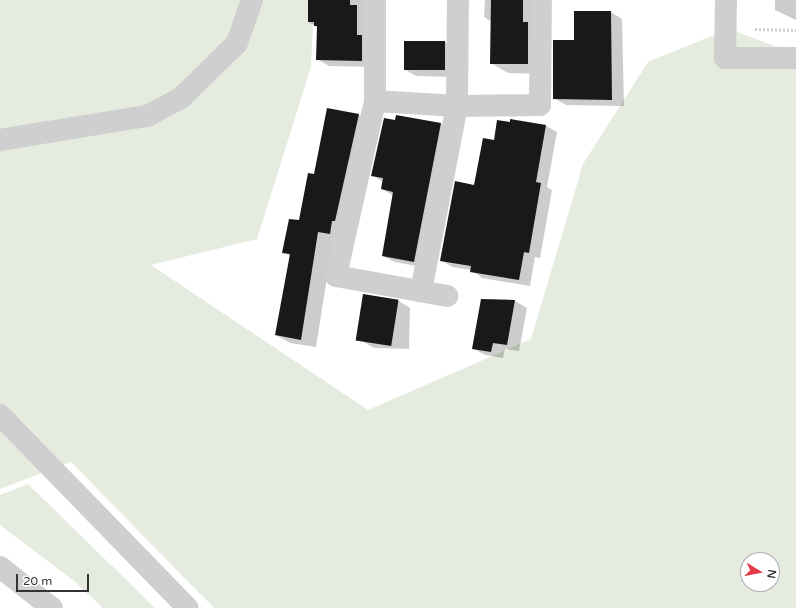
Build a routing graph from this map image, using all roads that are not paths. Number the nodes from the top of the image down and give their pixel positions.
1 (252, 0) edge
2 (375, 0) edge
3 (458, 0) edge
4 (541, 0) edge
5 (726, 0) edge
6 (796, 58) edge
7 (375, 101) junction
8 (457, 106) junction
9 (0, 140) edge
10 (421, 291) junction
11 (447, 296) dead end
12 (0, 415) edge
13 (0, 567) edge
14 (52, 608) edge
15 (188, 608) edge

1 - 9 street
2 - 7 street
3 - 8 street
4 - 8 street
5 - 6 street
7 - 8 street
7 - 10 street
8 - 10 street
10 - 11 street
12 - 15 street
13 - 14 street

